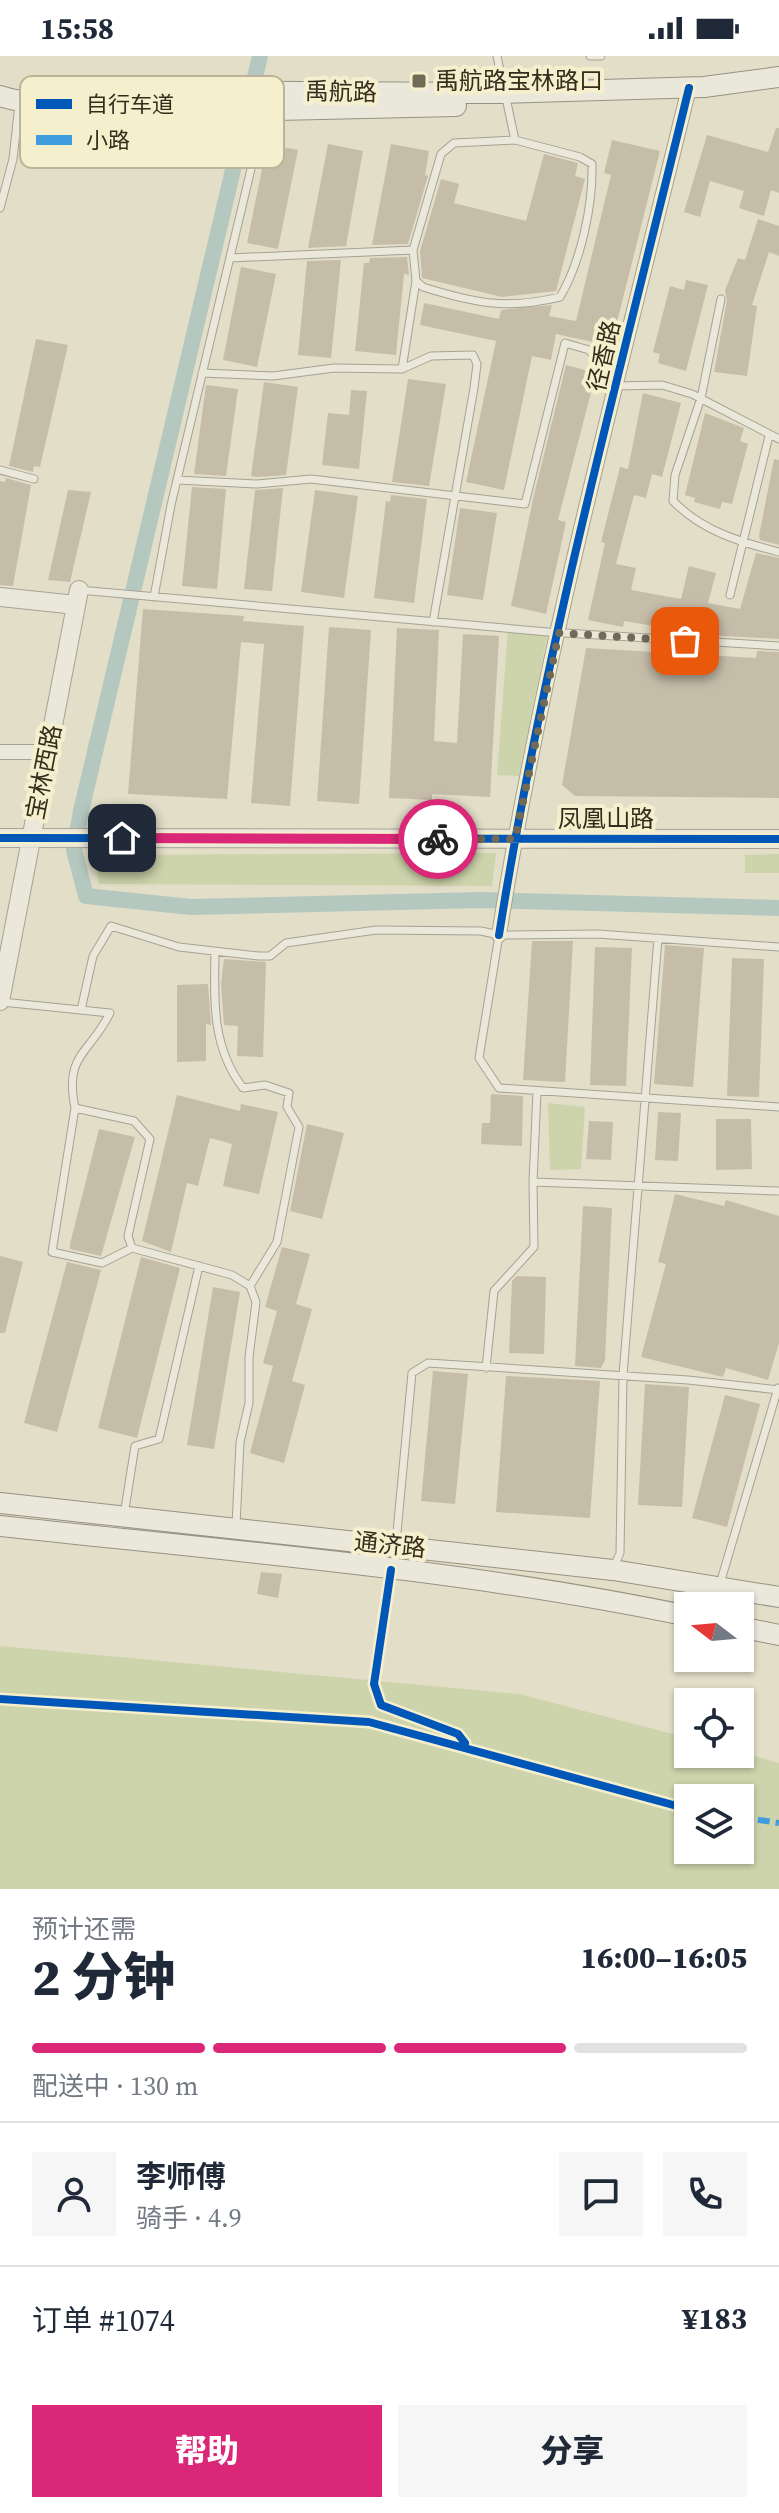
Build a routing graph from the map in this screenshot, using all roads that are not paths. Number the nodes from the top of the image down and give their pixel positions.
1 (497, 56) edge
2 (590, 56) edge
3 (601, 56) edge
4 (779, 77) edge
5 (779, 89) edge
6 (687, 94) junction
7 (0, 96) edge
8 (504, 99) junction
9 (20, 100) edge
10 (284, 101) edge
11 (10, 104) edge
12 (515, 140) junction
13 (251, 168) edge
14 (0, 208) edge
15 (413, 250) junction
16 (230, 258) junction
17 (416, 281) junction
18 (721, 299) dead end
19 (402, 369) junction
20 (202, 373) junction
21 (618, 386) junction
22 (701, 398) junction
23 (769, 436) junction
24 (779, 439) edge
25 (0, 470) edge
26 (34, 479) dead end
27 (177, 480) junction
28 (456, 496) junction
29 (741, 542) junction
30 (779, 552) edge
31 (730, 595) dead end
32 (0, 597) edge
33 (150, 597) junction
34 (78, 598) junction
35 (433, 622) junction
36 (559, 633) junction
37 (779, 646) edge
38 (0, 752) edge
39 (48, 752) junction
40 (0, 838) edge
41 (32, 838) junction
42 (515, 839) junction
43 (779, 839) edge
44 (501, 928) junction
45 (658, 938) junction
46 (779, 947) edge
47 (215, 953) junction
48 (0, 1002) edge
49 (81, 1010) junction
50 (537, 1091) junction
51 (643, 1098) junction
52 (779, 1107) edge
53 (75, 1108) junction
54 (533, 1182) junction
55 (638, 1186) junction
56 (779, 1191) edge
57 (132, 1248) junction
58 (199, 1266) junction
59 (250, 1286) junction
60 (486, 1368) junction
61 (623, 1375) junction
62 (779, 1388) edge
63 (0, 1503) edge
64 (124, 1515) junction
65 (0, 1526) edge
66 (236, 1528) junction
67 (395, 1545) junction
68 (613, 1570) junction
69 (719, 1587) junction
70 (779, 1597) edge
71 (674, 1613) edge
72 (754, 1630) edge
73 (779, 1635) edge

1 - 8 lane
2 - 3 lane
4 - 6 main road, 禹航路
5 - 6 main road, 禹航路
6 - 8 main road, 禹航路
6 - 21 street, 径香路
7 - 9 main road, 禹航路
8 - 10 main road, 禹航路
8 - 12 lane
11 - 14 lane
12 - 15 lane
12 - 17 lane
13 - 16 lane
15 - 16 lane
15 - 17 lane
16 - 20 lane
17 - 19 lane
18 - 22 lane
19 - 20 lane
19 - 28 lane
20 - 27 lane
21 - 22 lane
21 - 28 lane
21 - 36 street, 径香路
22 - 23 lane
22 - 29 lane
23 - 24 lane
23 - 29 lane
25 - 26 lane
27 - 28 lane
27 - 33 lane
28 - 35 lane
29 - 30 lane
29 - 31 lane
32 - 34 street
33 - 34 lane
33 - 35 lane
34 - 39 street, 宝林西路
35 - 36 lane
36 - 37 lane
36 - 42 street, 径香路
38 - 39 street
39 - 41 street, 宝林西路
40 - 41 street, 凤凰山路
41 - 42 street, 凤凰山路
41 - 48 street, 宝林西路
42 - 43 street, 凤凰山路
42 - 44 street, 径香路
44 - 45 lane
44 - 47 lane
44 - 50 lane
45 - 46 lane
45 - 51 lane
47 - 49 lane
47 - 59 lane
48 - 49 lane
49 - 53 lane
50 - 51 lane
50 - 54 lane
51 - 52 lane
51 - 55 lane
53 - 57 lane
53 - 57 lane
54 - 55 lane
54 - 60 lane
55 - 56 lane
55 - 61 lane
57 - 58 lane
58 - 59 lane
58 - 64 lane
59 - 66 lane
60 - 61 lane
60 - 67 lane
61 - 62 lane
61 - 68 lane
62 - 69 lane
63 - 64 main road, 通济路
64 - 66 main road, 通济路
65 - 71 main road, 通济路
66 - 67 main road, 通济路
67 - 68 main road, 通济路
68 - 69 main road, 通济路
69 - 70 main road, 通济路
72 - 73 main road

